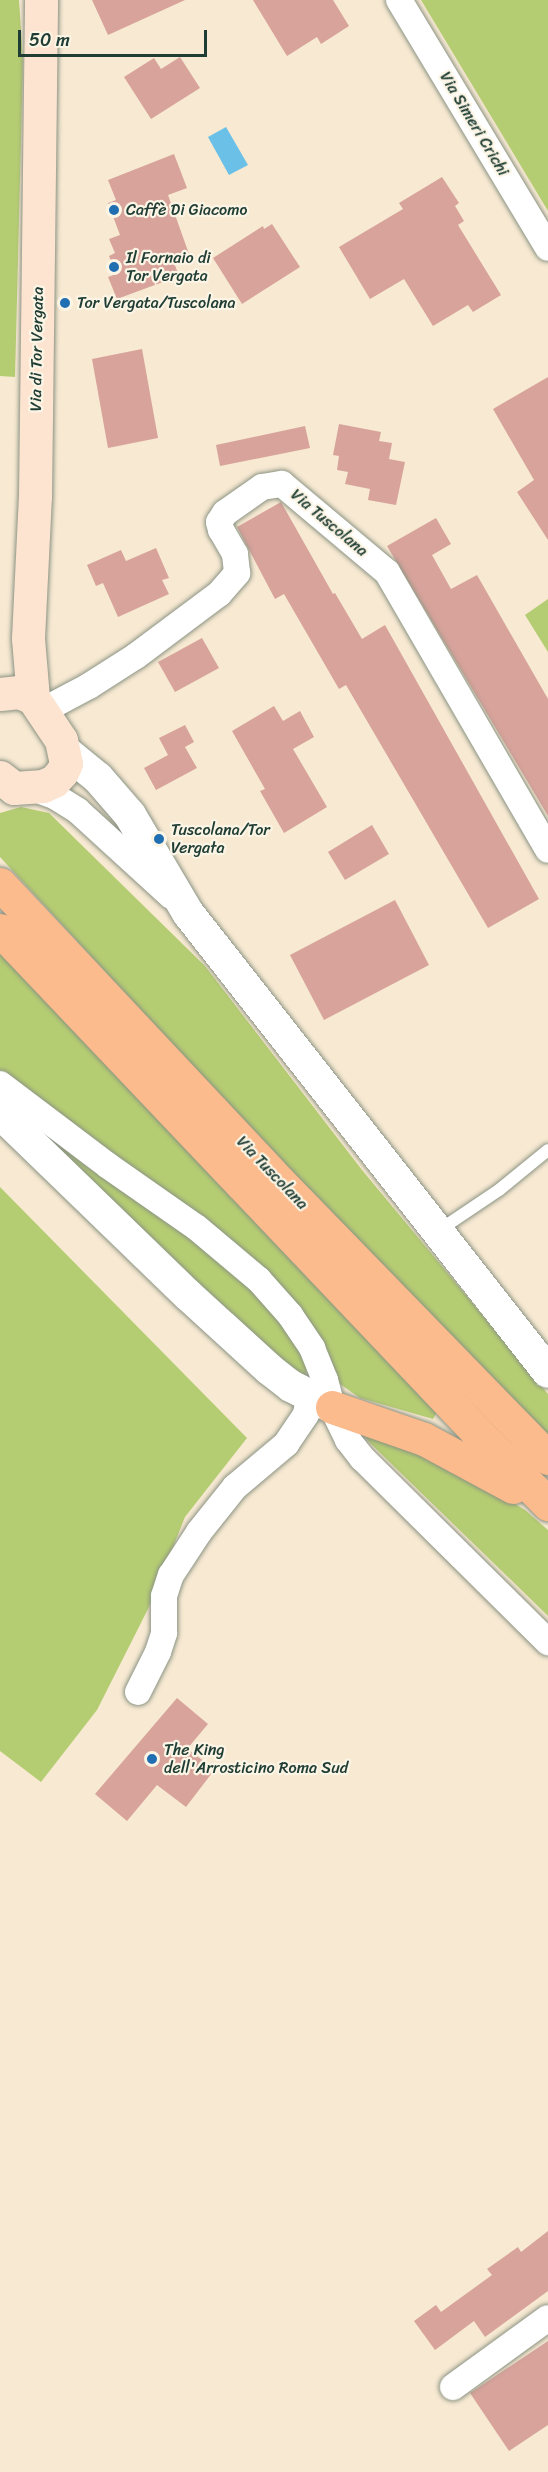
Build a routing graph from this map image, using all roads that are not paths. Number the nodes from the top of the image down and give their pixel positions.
1 (41, 0) edge
2 (399, 0) edge
3 (548, 248) edge
4 (20, 699) edge
5 (66, 752) junction
6 (14, 788) edge
7 (548, 850) edge
8 (0, 884) edge
9 (188, 913) junction
10 (0, 930) edge
11 (0, 1084) edge
12 (0, 1113) edge
13 (548, 1150) edge
14 (437, 1232) junction
15 (545, 1369) edge
16 (321, 1402) junction
17 (548, 1458) edge
18 (548, 1506) edge
19 (548, 1642) edge
20 (138, 1692) dead end
21 (548, 2318) edge
22 (453, 2387) dead end

1 - 4 main road, Via di Tor Vergata
2 - 3 street, Via Simeri Crichi
4 - 5 main road
4 - 7 street, Via Tuscolana
5 - 6 main road
5 - 9 street
6 - 9 street
8 - 17 main road, Via Tuscolana
9 - 14 street
10 - 18 main road, Via Tuscolana
11 - 16 street
12 - 16 street
13 - 14 lane
14 - 15 street
16 - 18 main road
16 - 19 street
16 - 20 street
21 - 22 street

